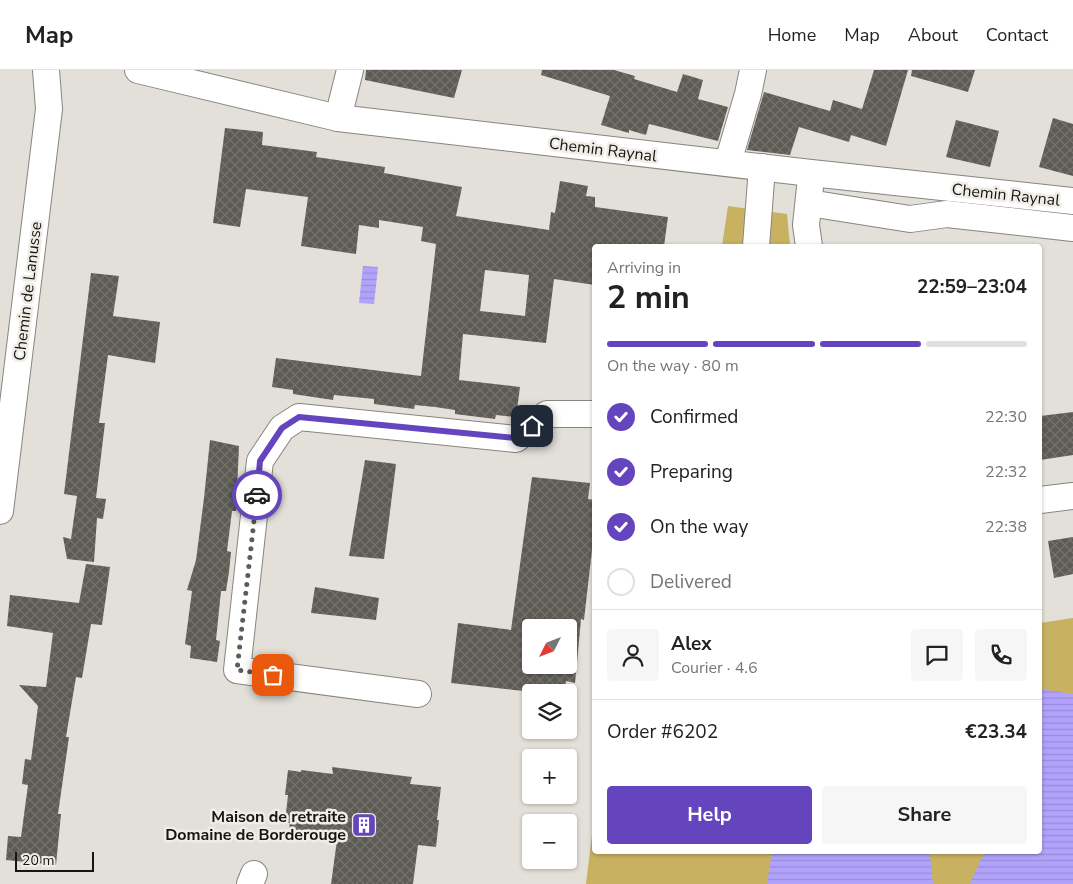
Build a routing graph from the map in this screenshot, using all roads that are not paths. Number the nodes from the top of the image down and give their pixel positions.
1 (46, 70) edge
2 (138, 70) edge
3 (350, 70) edge
4 (753, 70) edge
5 (338, 118) junction
6 (729, 163) junction
7 (762, 167) junction
8 (811, 173) junction
9 (1073, 201) edge
10 (809, 203) junction
11 (1073, 228) edge
12 (756, 244) edge
13 (809, 244) edge
14 (592, 414) edge
15 (1073, 496) edge
16 (1042, 500) edge
17 (0, 511) edge
18 (418, 694) dead end

1 - 17 street, Chemin de Lanusse
2 - 5 street, Chemin Raynal
3 - 5 street
4 - 6 street
5 - 6 street, Chemin Raynal
6 - 7 street, Chemin Raynal
7 - 8 street, Chemin Raynal
7 - 12 street
8 - 9 street, Chemin Raynal
8 - 10 street
10 - 11 street
10 - 13 street
14 - 18 street
15 - 16 street

